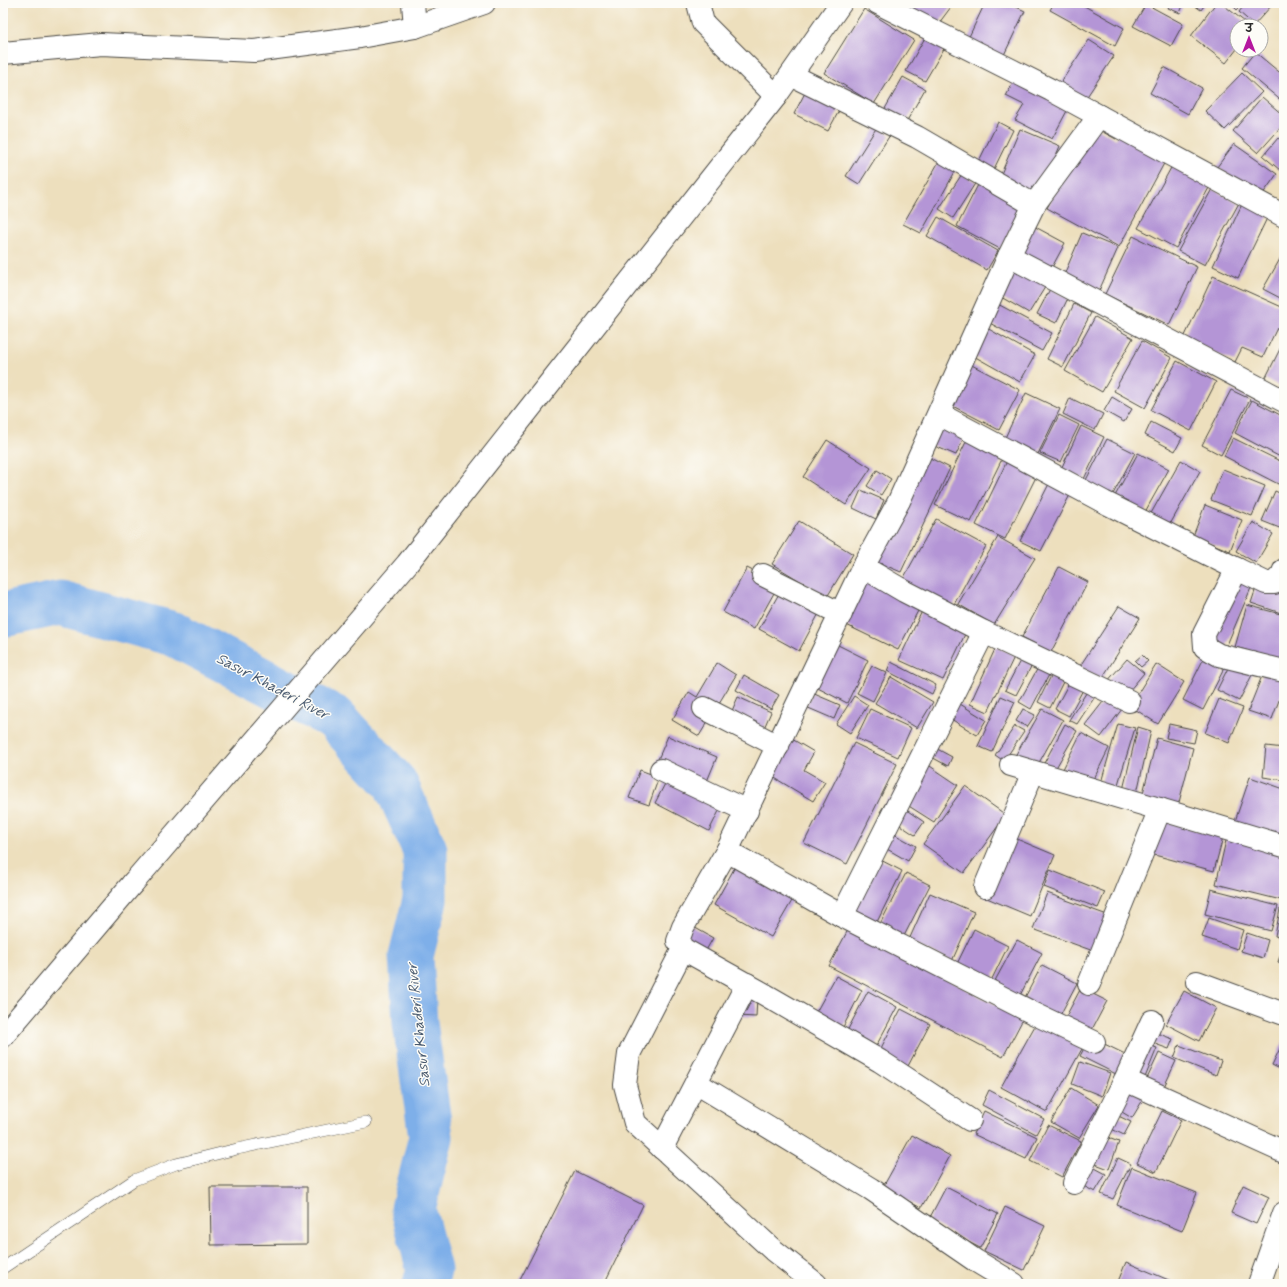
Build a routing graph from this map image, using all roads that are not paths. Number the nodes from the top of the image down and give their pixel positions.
1 (413, 3) edge
2 (484, 3) edge
3 (698, 3) edge
4 (841, 3) edge
5 (878, 3) edge
6 (415, 27) junction
7 (3, 53) edge
8 (791, 75) junction
9 (776, 96) junction
10 (1099, 116) junction
11 (1034, 205) junction
12 (1284, 216) edge
13 (1009, 256) junction
14 (1284, 401) edge
15 (939, 414) junction
16 (863, 568) junction
17 (1237, 569) junction
18 (1284, 570) edge
19 (763, 575) dead end
20 (841, 614) junction
21 (984, 632) junction
22 (1284, 671) edge
23 (1129, 701) dead end
24 (704, 708) dead end
25 (778, 746) junction
26 (1011, 765) dead end
27 (661, 770) dead end
28 (1033, 772) junction
29 (1160, 809) junction
30 (747, 811) junction
31 (1284, 846) edge
32 (727, 851) junction
33 (985, 887) dead end
34 (842, 916) junction
35 (683, 950) junction
36 (1197, 982) dead end
37 (747, 984) junction
38 (1089, 984) dead end
39 (1284, 1014) edge
40 (1152, 1021) dead end
41 (3, 1036) edge
42 (1094, 1042) dead end
43 (1125, 1080) junction
44 (696, 1083) junction
45 (970, 1120) dead end
46 (366, 1122) dead end
47 (662, 1148) junction
48 (1284, 1152) edge
49 (1074, 1183) dead end
50 (1284, 1213) edge
51 (3, 1268) edge
52 (816, 1284) edge
53 (1014, 1284) edge
54 (1259, 1284) edge

1 - 6 street
2 - 6 street
3 - 9 street
4 - 8 street
5 - 10 street
6 - 7 street
8 - 9 street
8 - 11 street
9 - 41 street
10 - 11 street
10 - 12 street
11 - 13 street
13 - 14 street
13 - 15 street
15 - 16 street
15 - 17 street
16 - 20 street
16 - 21 street
17 - 18 street
17 - 22 street
19 - 20 street
20 - 25 street
21 - 23 street
21 - 34 street
24 - 25 street
25 - 30 street
26 - 28 street
27 - 30 street
28 - 29 street
28 - 33 street
29 - 31 street
29 - 38 street
30 - 32 street
32 - 34 street
32 - 35 street
34 - 42 street
35 - 37 street
35 - 47 street
36 - 39 street
37 - 44 street
37 - 45 street
40 - 43 street
43 - 48 street
43 - 49 street
44 - 47 street
44 - 53 street
46 - 51 lane
47 - 52 street
50 - 54 street

